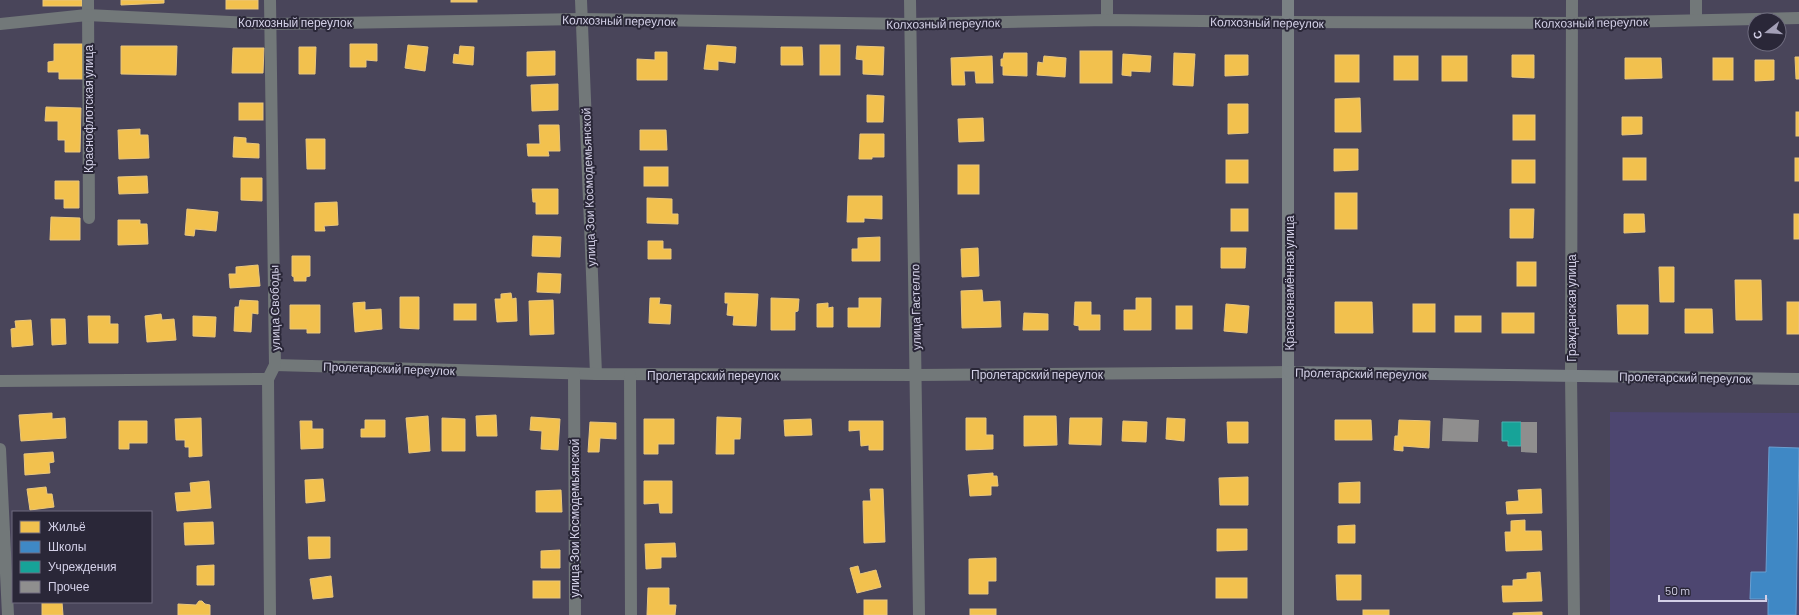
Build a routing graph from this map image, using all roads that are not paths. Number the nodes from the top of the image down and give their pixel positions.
1 (88, 0) edge
2 (270, 0) edge
3 (581, 0) edge
4 (910, 0) edge
5 (1107, 0) edge
6 (1288, 0) edge
7 (1572, 0) edge
8 (1696, 0) edge
9 (87, 15) junction
10 (1799, 18) edge
11 (581, 19) junction
12 (1107, 20) junction
13 (1696, 20) junction
14 (1287, 22) junction
15 (1572, 23) junction
16 (0, 24) edge
17 (270, 24) junction
18 (910, 24) junction
19 (89, 218) dead end
20 (275, 365) junction
21 (1289, 372) junction
22 (574, 374) junction
23 (596, 374) junction
24 (630, 375) junction
25 (916, 375) junction
26 (1571, 375) junction
27 (268, 379) junction
28 (1799, 379) edge
29 (0, 381) edge
30 (0, 449) edge
31 (8, 615) edge
32 (270, 615) edge
33 (574, 615) edge
34 (631, 615) edge
35 (919, 615) edge
36 (1288, 615) edge
37 (1574, 615) edge

1 - 9 street, Краснофлотская улица
2 - 17 street, улица Свободы
3 - 11 street, улица Зои Космодемьянской
4 - 18 street, улица Гастелло
5 - 12 street
6 - 14 main road, Краснознамённая улица
7 - 15 street, Гражданская улица
8 - 13 street
9 - 16 street, Колхозный переулок
9 - 17 street, Колхозный переулок
9 - 19 street, Краснофлотская улица
10 - 13 street, Колхозный переулок
11 - 17 street, Колхозный переулок
11 - 18 street, Колхозный переулок
11 - 23 street, улица Зои Космодемьянской
12 - 14 street, Колхозный переулок
12 - 18 street, Колхозный переулок
13 - 15 street, Колхозный переулок
14 - 15 street, Колхозный переулок
14 - 21 main road, Краснознамённая улица
15 - 26 street, Гражданская улица
17 - 20 street, улица Свободы
18 - 25 street, улица Гастелло
20 - 22 street, Пролетарский переулок
20 - 27 street, улица Свободы
21 - 25 street, Пролетарский переулок
21 - 26 main road, Пролетарский переулок
21 - 36 main road, Краснознамённая улица
22 - 23 street, Пролетарский переулок
22 - 33 street, улица Зои Космодемьянской
23 - 24 street, Пролетарский переулок
24 - 25 street, Пролетарский переулок
24 - 34 street
25 - 35 street, улица Гастелло
26 - 28 main road, Пролетарский переулок
26 - 37 street, Гражданская улица
27 - 29 street
27 - 32 street, улица Свободы
30 - 31 street

